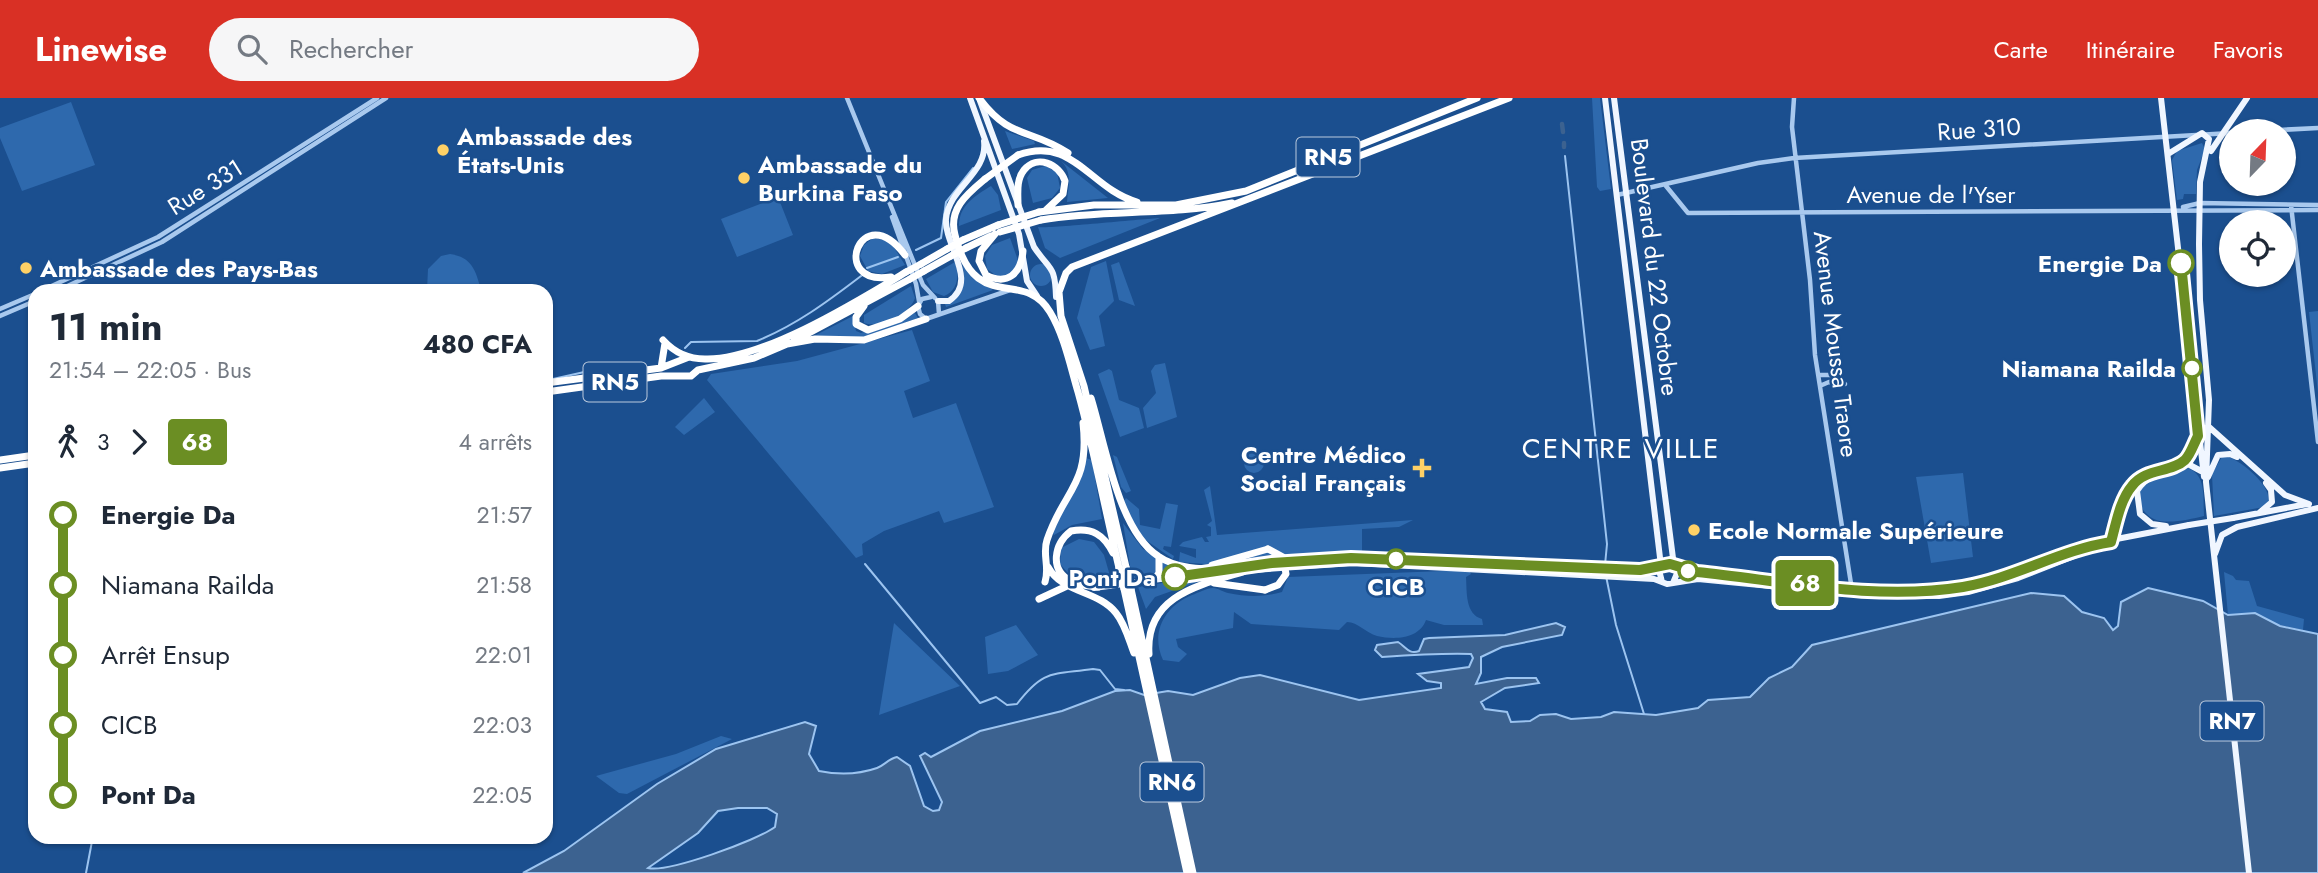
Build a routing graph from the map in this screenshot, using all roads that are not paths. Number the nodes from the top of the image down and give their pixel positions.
1 (377, 98) edge
2 (386, 98) edge
3 (848, 98) edge
4 (970, 98) edge
5 (979, 98) edge
6 (1477, 98) edge
7 (1508, 98) edge
8 (1605, 98) edge
9 (1614, 98) edge
10 (1794, 98) edge
11 (2161, 98) edge
12 (2247, 98) edge
13 (2232, 119) edge
14 (2318, 128) edge
15 (2296, 129) edge
16 (983, 132) junction
17 (2202, 133) junction
18 (2219, 133) edge
19 (2165, 135) junction
20 (2219, 138) edge
21 (2168, 154) junction
22 (1794, 158) junction
23 (2206, 159) junction
24 (1083, 167) junction
25 (1666, 186) junction
26 (1625, 194) junction
27 (1617, 195) junction
28 (1243, 201) junction
29 (1018, 205) junction
30 (1148, 205) junction
31 (2200, 206) junction
32 (2292, 207) junction
33 (2318, 207) edge
34 (891, 209) junction
35 (2174, 209) junction
36 (1801, 211) junction
37 (1042, 214) junction
38 (998, 230) junction
39 (1023, 251) junction
40 (905, 255) junction
41 (905, 275) junction
42 (56, 284) edge
43 (72, 284) edge
44 (1012, 290) junction
45 (28, 297) edge
46 (936, 299) junction
47 (867, 303) junction
48 (28, 304) edge
49 (918, 305) junction
50 (1046, 306) junction
51 (0, 309) edge
52 (939, 314) junction
53 (0, 316) edge
54 (1061, 316) junction
55 (926, 319) junction
56 (787, 344) junction
57 (689, 359) junction
58 (661, 368) junction
59 (698, 370) junction
60 (685, 375) junction
61 (1820, 375) junction
62 (1835, 375) dead end
63 (553, 382) edge
64 (1845, 384) dead end
65 (1822, 385) junction
66 (1084, 386) junction
67 (553, 390) edge
68 (2209, 391) junction
69 (2195, 392) junction
70 (1079, 395) junction
71 (2208, 426) junction
72 (2198, 436) junction
73 (2318, 442) edge
74 (28, 456) edge
75 (0, 460) edge
76 (28, 464) edge
77 (0, 468) edge
78 (2202, 474) junction
79 (2206, 482) junction
80 (2318, 502) edge
81 (2309, 504) junction
82 (2318, 508) edge
83 (2259, 513) junction
84 (2189, 525) junction
85 (1138, 536) junction
86 (2109, 542) junction
87 (1159, 557) junction
88 (1048, 566) junction
89 (2214, 566) junction
90 (1121, 567) junction
91 (1660, 567) junction
92 (1675, 567) junction
93 (1227, 569) junction
94 (1244, 572) junction
95 (1206, 573) junction
96 (1057, 579) junction
97 (1153, 581) junction
98 (1045, 582) junction
99 (1207, 583) junction
100 (1664, 583) junction
101 (1673, 583) junction
102 (1067, 586) junction
103 (1035, 587) dead end
104 (1098, 587) junction
105 (1852, 591) junction
106 (1039, 598) dead end
107 (1148, 686) junction
108 (1186, 873) edge
109 (1193, 873) edge
110 (2249, 873) edge

1 - 42 street, Rue 331
2 - 43 street, Rue 331
3 - 34 street
4 - 16 main road
5 - 24 highway
5 - 29 main road
6 - 30 highway, RN5
7 - 28 highway, RN5
8 - 27 main road, Boulevard du 22 Octobre
9 - 26 main road, Boulevard du 22 Octobre
10 - 22 street, Avenue Moussa Traore
11 - 19 main road, RN7
12 - 13 main road
14 - 15 street
16 - 39 main road
16 - 46 main road
17 - 18 street, Rue 310
17 - 19 street, Rue 310
17 - 21 main road
17 - 23 main road
19 - 21 main road, RN7
19 - 22 street, Rue 310
20 - 23 main road
21 - 35 main road, RN7
22 - 25 street, Rue 310
22 - 36 street, Avenue Moussa Traore
23 - 31 main road
24 - 30 highway
24 - 44 highway, bridge
25 - 26 street, Rue 310
25 - 36 street, Avenue de l'Yser
26 - 27 street, Rue 310
26 - 92 main road, Boulevard du 22 Octobre
27 - 91 main road, Boulevard du 22 Octobre
28 - 37 highway, RN5
28 - 54 highway
29 - 37 highway
29 - 54 main road
30 - 37 highway, RN5
31 - 32 street, Avenue de l'Yser
31 - 35 street, Avenue de l'Yser
31 - 68 main road
32 - 33 street, Avenue de l'Yser
32 - 73 street
34 - 40 street
34 - 46 street
35 - 36 street, Avenue de l'Yser
35 - 69 main road, RN7
36 - 61 street, Avenue Moussa Traore
37 - 38 highway, RN5, bridge
38 - 39 highway
38 - 41 highway, RN5, bridge
39 - 50 main road
40 - 41 highway
40 - 49 street
41 - 47 highway, RN5
41 - 57 highway, RN5
44 - 50 highway
44 - 52 street
45 - 51 street
46 - 49 street
46 - 52 street
47 - 49 highway
47 - 56 highway, RN5
48 - 53 street
49 - 55 street
50 - 70 highway, RN6
52 - 55 street
54 - 66 highway, RN6
55 - 56 highway
56 - 59 highway, RN5
57 - 58 highway, RN5
57 - 58 highway
57 - 59 highway
57 - 60 highway, RN5
58 - 63 highway, RN5
59 - 60 highway, RN5
60 - 67 highway, RN5
61 - 62 street
61 - 65 street, Avenue Moussa Traore
64 - 65 street
65 - 105 street, Avenue Moussa Traore
66 - 85 highway
66 - 90 highway, RN6
68 - 69 main road
68 - 71 main road
69 - 72 main road, RN7
70 - 88 highway
70 - 90 highway, RN6
71 - 79 main road
71 - 81 main road
72 - 78 main road, RN7
72 - 86 main road
74 - 75 highway
76 - 77 highway
78 - 79 main road, RN7
78 - 84 main road
79 - 83 main road
79 - 89 main road, RN7
80 - 81 street
81 - 83 main road
82 - 89 main road
83 - 84 main road, bridge
84 - 86 main road
85 - 87 highway
85 - 99 highway, bridge
86 - 105 main road
87 - 93 highway
87 - 97 highway
88 - 96 highway
88 - 98 highway
89 - 110 main road, RN7
90 - 104 highway
90 - 107 highway, RN6, bridge
91 - 92 main road
91 - 93 main road
91 - 100 main road
92 - 101 main road
92 - 105 main road
93 - 95 main road
94 - 95 main road
94 - 99 highway
94 - 100 main road
95 - 97 main road
96 - 98 highway
96 - 102 highway
97 - 104 main road
98 - 103 highway
99 - 107 highway
100 - 101 main road
101 - 105 main road
102 - 104 main road
102 - 106 highway
102 - 107 highway
107 - 108 highway, RN6
107 - 109 highway, RN6

